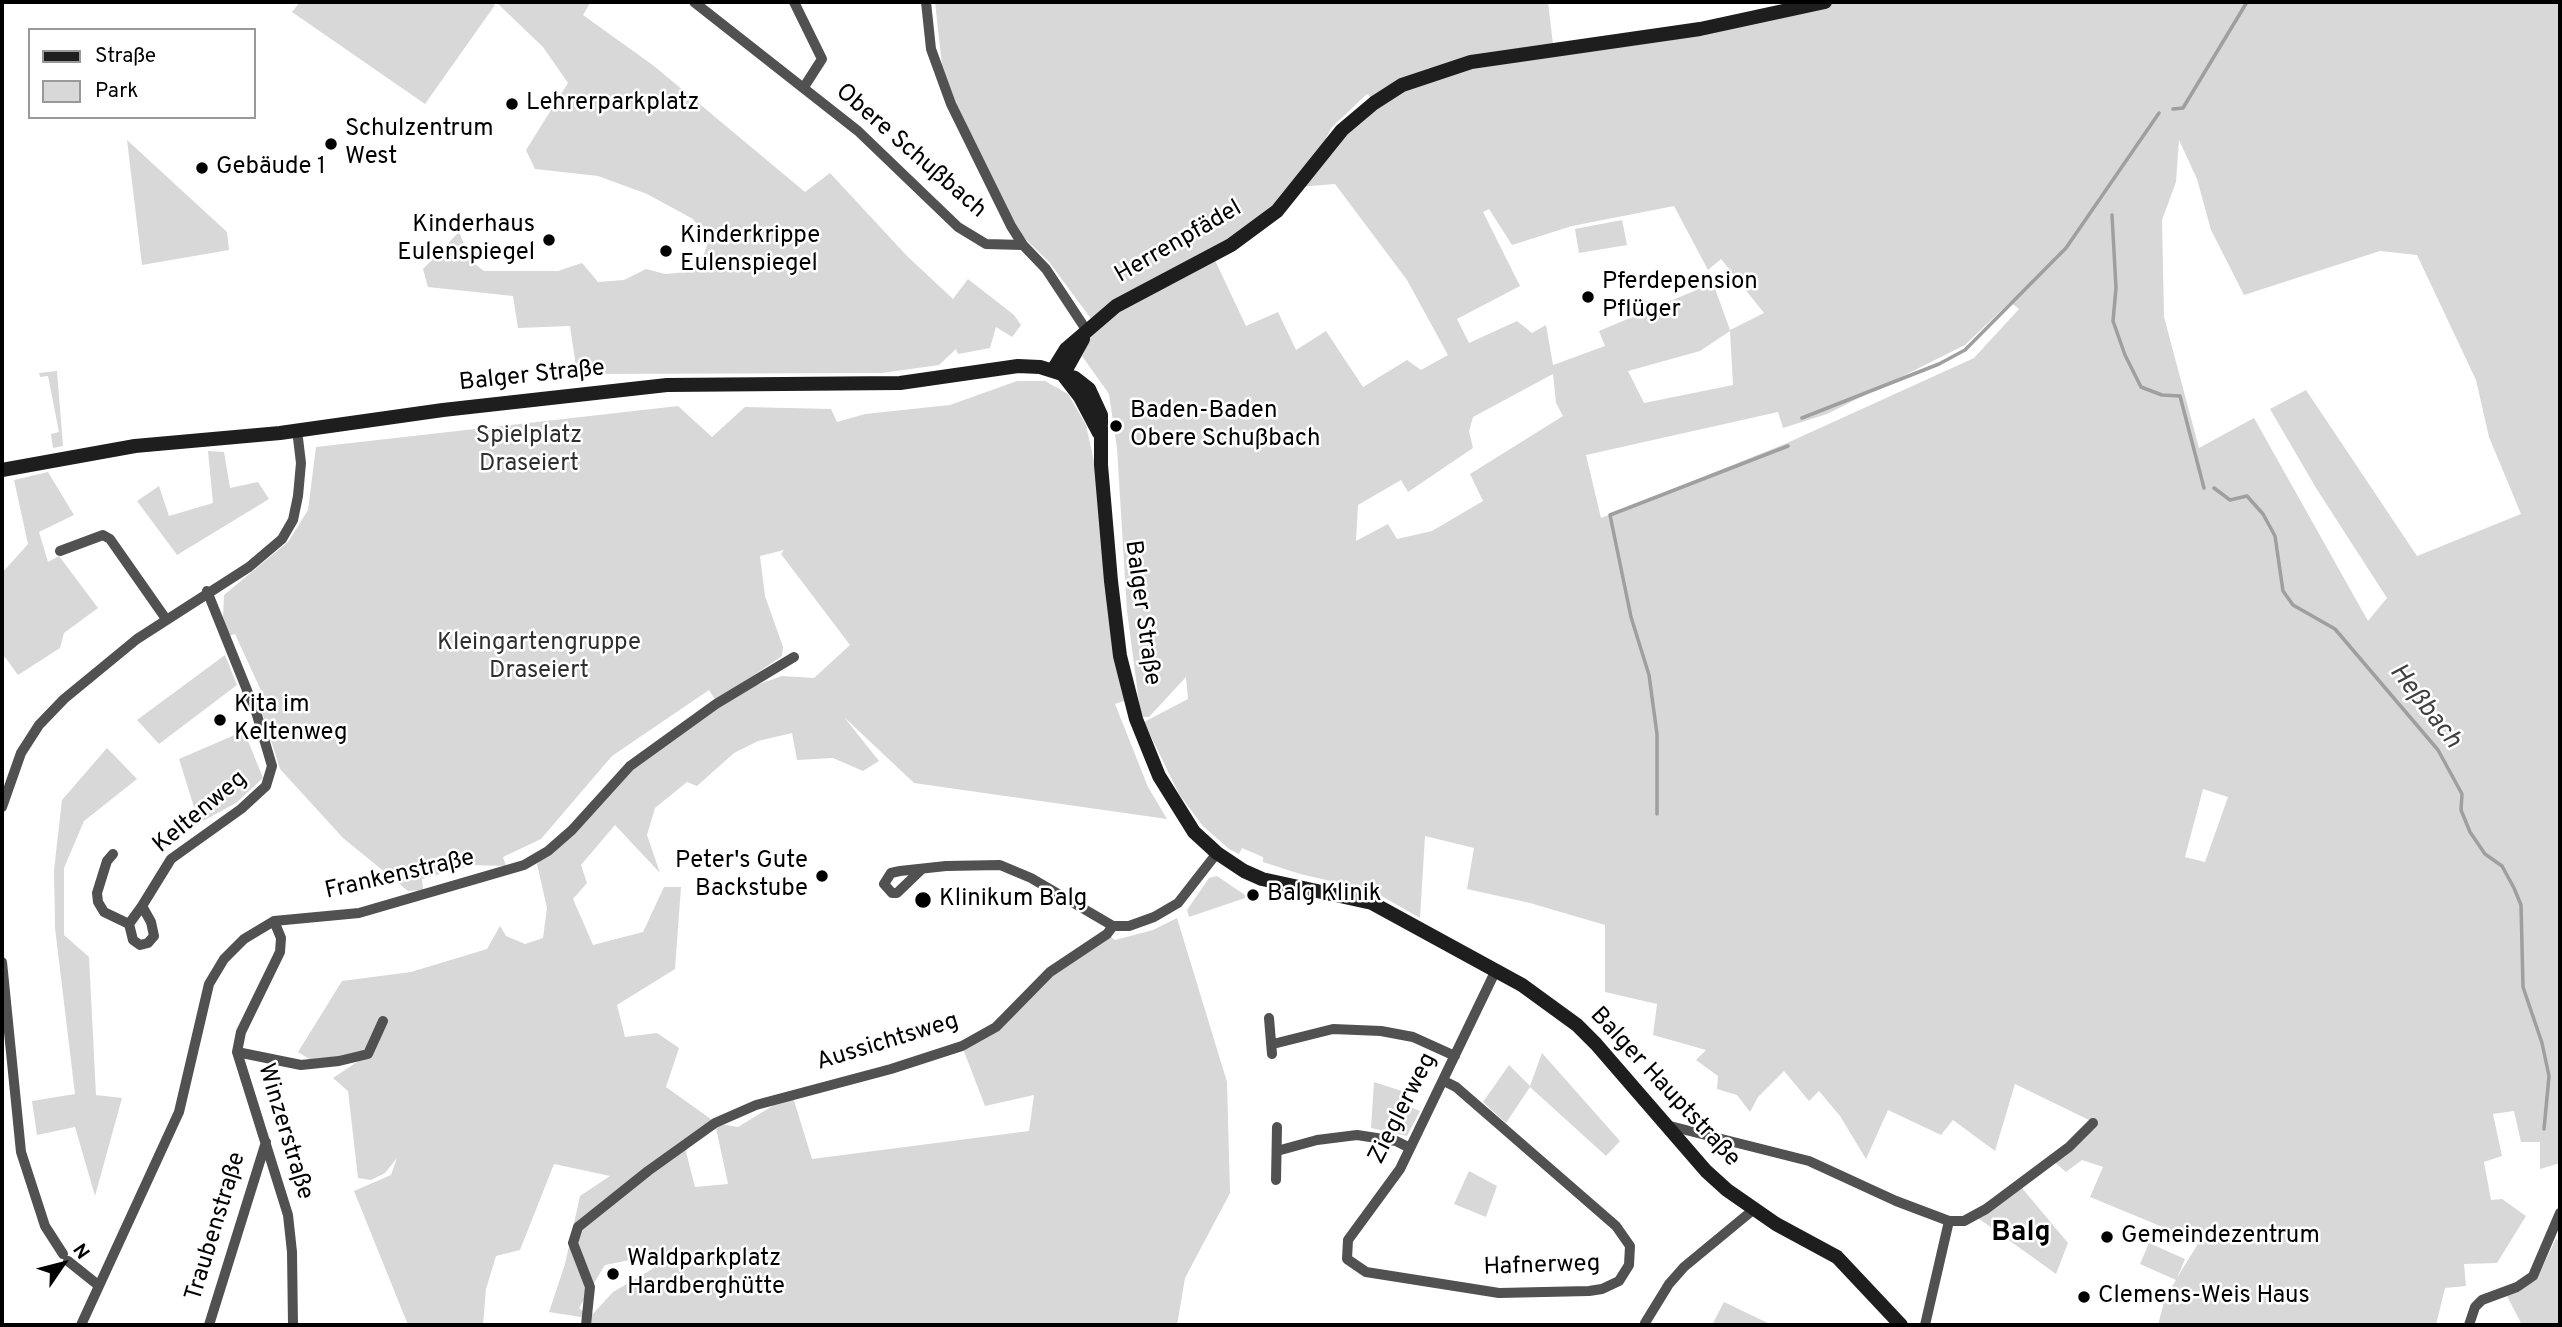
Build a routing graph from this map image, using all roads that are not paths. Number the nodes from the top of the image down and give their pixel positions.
1 (694, 2) edge
2 (794, 2) edge
3 (926, 2) edge
4 (1825, 2) edge
5 (807, 90) junction
6 (1023, 245) junction
7 (1087, 331) junction
8 (1058, 373) junction
9 (297, 430) junction
10 (4, 471) edge
11 (60, 551) dead end
12 (208, 591) junction
13 (166, 619) junction
14 (794, 657) dead end
15 (2, 807) edge
16 (1217, 853) junction
17 (113, 854) dead end
18 (922, 869) dead end
19 (142, 906) junction
20 (274, 921) junction
21 (129, 924) junction
22 (1113, 926) junction
23 (2, 962) edge
24 (1496, 970) junction
25 (1269, 1018) dead end
26 (383, 1021) dead end
27 (237, 1052) junction
28 (1455, 1056) junction
29 (1444, 1081) junction
30 (2093, 1123) dead end
31 (1666, 1125) junction
32 (1277, 1127) dead end
33 (266, 1142) junction
34 (1410, 1148) junction
35 (1277, 1151) junction
36 (1276, 1180) dead end
37 (1753, 1210) junction
38 (2560, 1213) edge
39 (1948, 1221) junction
40 (1350, 1261) joint
41 (98, 1285) junction
42 (1644, 1323) dead end
43 (81, 1325) edge
44 (209, 1325) edge
45 (293, 1325) edge
46 (586, 1325) edge
47 (1901, 1325) edge
48 (1925, 1325) edge
49 (2469, 1325) edge

1 - 5 street, Obere Schußbach
2 - 5 street
3 - 6 street, Obere Schußbach
4 - 7 street, Herrenpfädel
5 - 6 street, Obere Schußbach
6 - 7 street, Obere Schußbach
7 - 8 street, Herrenpfädel
8 - 9 street, Balger Straße
8 - 16 street, Balger Straße
9 - 10 street, Balger Straße
9 - 12 street
11 - 13 street
12 - 13 street
12 - 19 street, Keltenweg
13 - 15 street
14 - 20 street, Frankenstraße
16 - 22 street, Aussichtsweg
16 - 24 street, Balger Hauptstraße
17 - 21 street
18 - 22 street
19 - 21 street, Keltenweg
19 - 21 street
20 - 27 street, Winzerstraße
20 - 41 street, Frankenstraße
22 - 46 street, Aussichtsweg
23 - 41 street
24 - 28 street, Zieglerweg
24 - 31 street, Balger Hauptstraße
25 - 28 street
26 - 27 street
27 - 33 street, Winzerstraße
28 - 29 street, Zieglerweg
29 - 34 street, Zieglerweg
29 - 40 street, Hafnerweg
30 - 39 street
31 - 37 street, Balger Hauptstraße
31 - 39 street
32 - 35 street
33 - 44 street, Traubenstraße
33 - 45 street, Winzerstraße
34 - 35 street
34 - 40 street, Zieglerweg
35 - 36 street
37 - 42 street
37 - 47 street, Balger Hauptstraße
38 - 49 street
39 - 48 street
41 - 43 street, Frankenstraße

